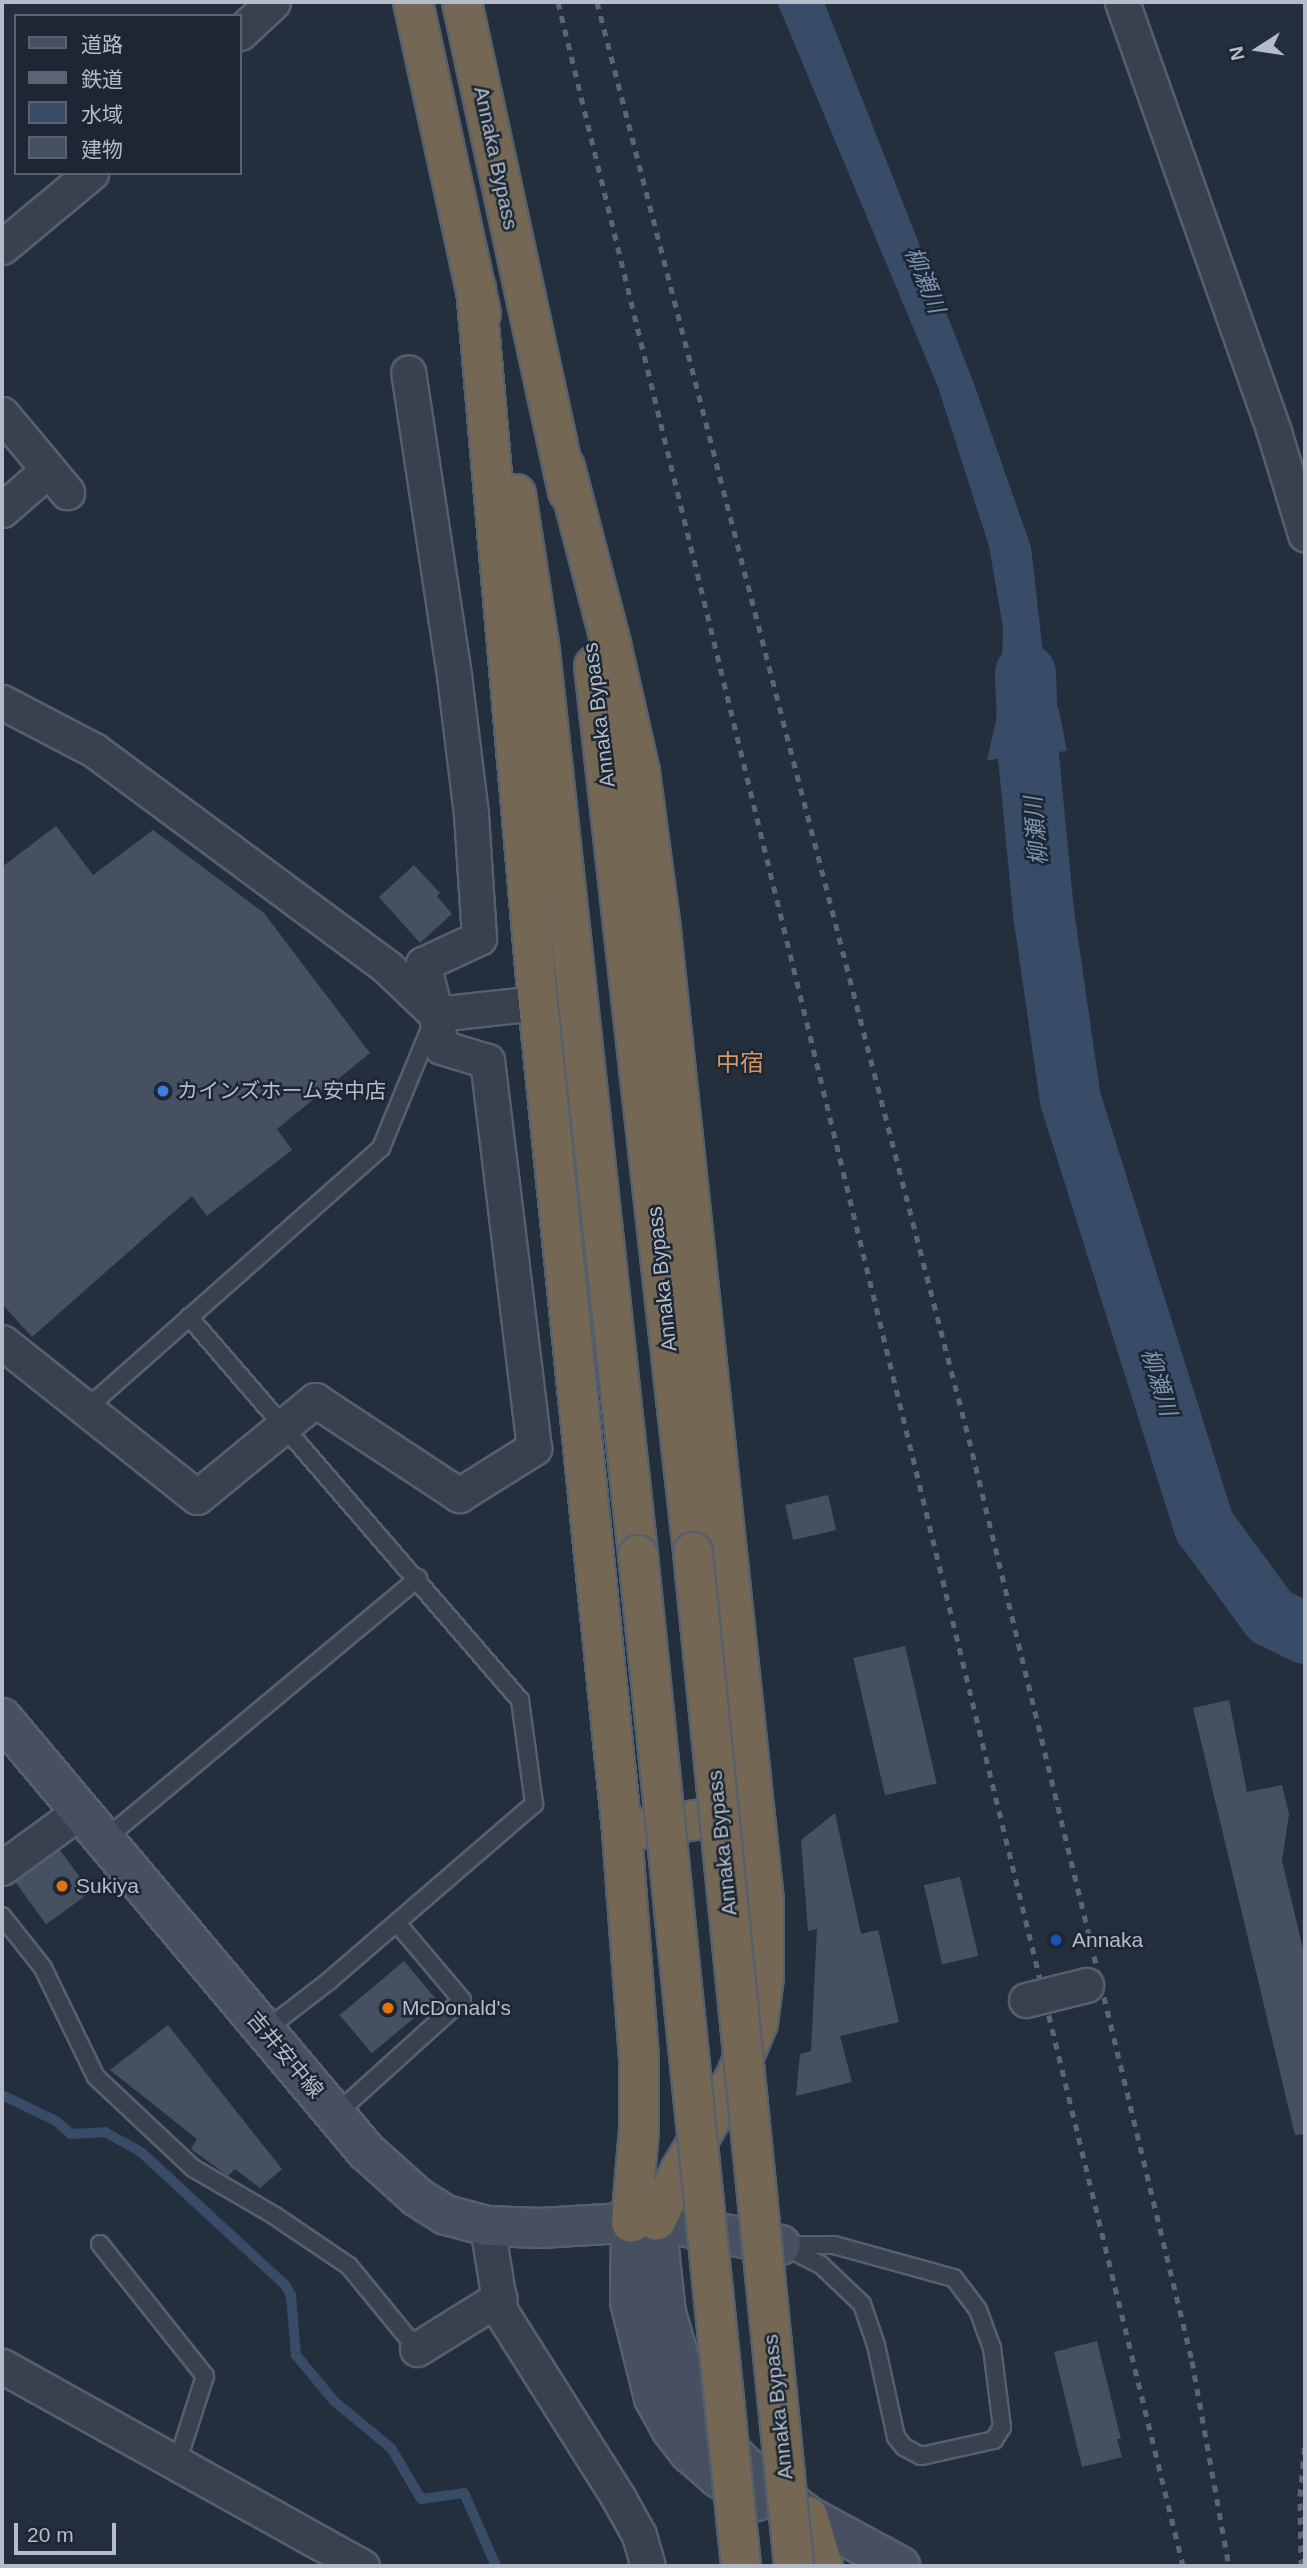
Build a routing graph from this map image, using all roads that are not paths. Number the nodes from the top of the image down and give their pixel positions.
1 (272, 2) edge
2 (413, 2) edge
3 (462, 2) edge
4 (1122, 2) edge
5 (242, 31) edge
6 (89, 175) edge
7 (2, 247) edge
8 (476, 289) junction
9 (408, 372) dead end
10 (2, 414) edge
11 (565, 467) junction
12 (2, 510) edge
13 (1305, 534) edge
14 (2, 702) edge
15 (538, 1003) junction
16 (436, 1014) junction
17 (189, 1317) junction
18 (2, 1342) edge
19 (86, 1409) junction
20 (285, 1424) junction
21 (418, 1578) junction
22 (2, 1718) edge
23 (753, 1811) junction
24 (79, 1812) junction
25 (622, 1832) junction
26 (103, 1841) junction
27 (2, 1868) edge
28 (2, 1916) edge
29 (397, 1923) junction
30 (1086, 1985) dead end
31 (1026, 2000) dead end
32 (264, 2031) junction
33 (336, 2115) junction
34 (643, 2222) junction
35 (487, 2226) junction
36 (100, 2244) dead end
37 (781, 2245) junction
38 (499, 2298) junction
39 (417, 2349) joint
40 (2, 2366) edge
41 (177, 2463) junction
42 (747, 2496) junction
43 (808, 2516) junction
44 (362, 2566) edge
45 (648, 2566) edge
46 (725, 2566) edge
47 (741, 2566) edge
48 (794, 2566) edge
49 (823, 2566) edge
50 (900, 2566) edge

1 - 5 street
2 - 8 highway
3 - 11 highway, Annaka Bypass
4 - 13 street
6 - 7 street
8 - 15 highway
8 - 47 highway, bridge
9 - 16 street
10 - 12 street
11 - 23 highway
11 - 48 highway, Annaka Bypass, bridge
14 - 16 street
15 - 16 street
15 - 25 highway
16 - 17 lane
16 - 20 street
17 - 19 lane
17 - 20 lane
18 - 19 street
19 - 20 street
20 - 21 lane
21 - 26 lane
21 - 29 lane
22 - 24 main road, 吉井安中線
23 - 25 highway
23 - 34 highway
24 - 26 main road, 吉井安中線
24 - 27 street
25 - 34 highway
26 - 32 main road, 吉井安中線
28 - 39 lane
29 - 32 lane
29 - 33 lane
30 - 31 street, bridge
32 - 33 main road, 吉井安中線
33 - 35 main road, 吉井安中線
34 - 35 main road, 吉井安中線
34 - 37 main road, 吉井安中線
34 - 42 main road
34 - 43 main road
35 - 38 street
36 - 41 lane
37 - 37 lane
38 - 39 street
38 - 45 street
40 - 41 street
41 - 44 street
42 - 43 main road
42 - 46 highway
43 - 49 highway
43 - 50 main road

